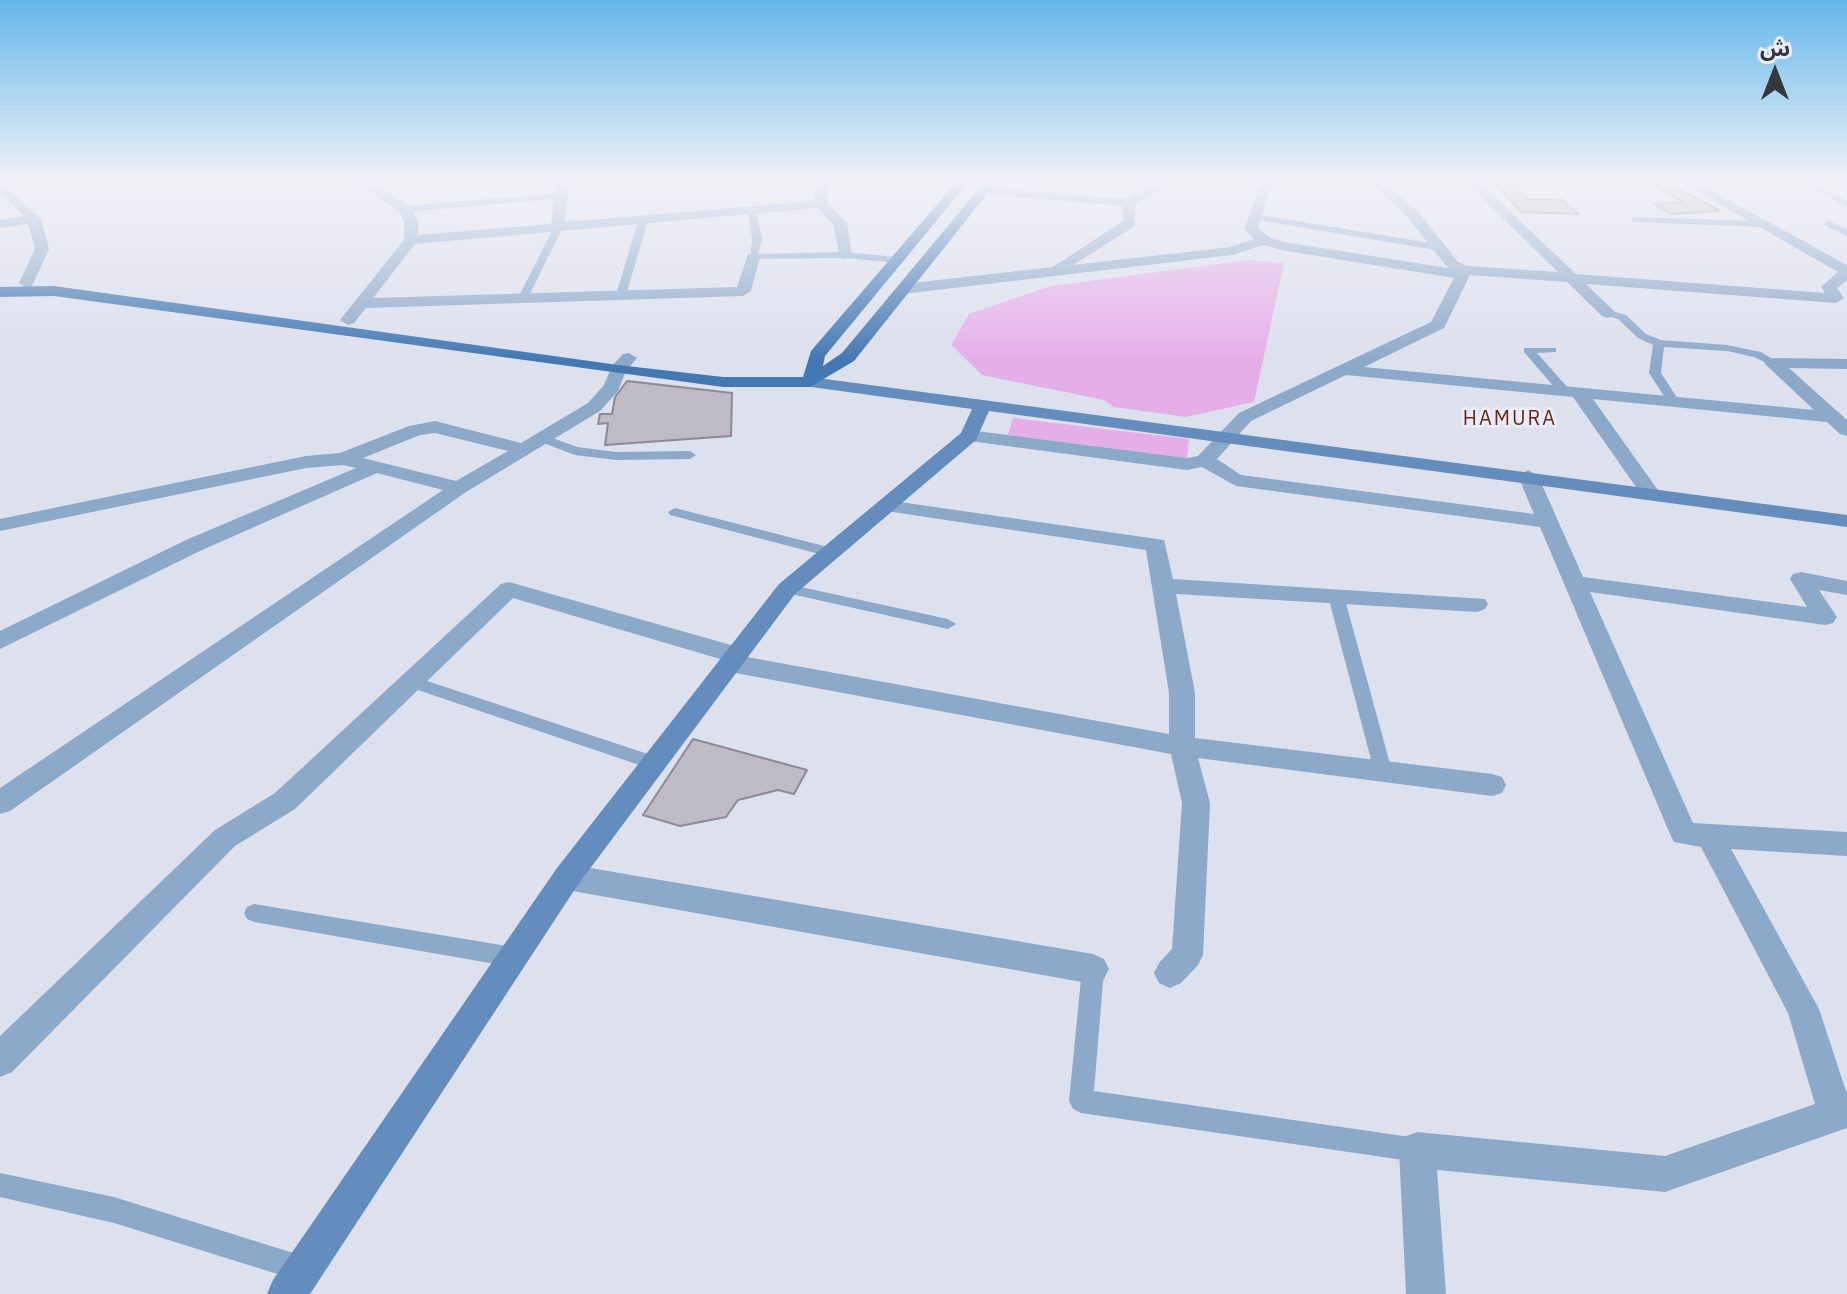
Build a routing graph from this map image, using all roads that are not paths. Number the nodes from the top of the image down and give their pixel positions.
1 (39, 239) edge
2 (419, 239) edge
3 (552, 239) edge
4 (638, 239) edge
5 (757, 239) edge
6 (843, 239) edge
7 (914, 239) edge
8 (943, 239) edge
9 (1104, 239) edge
10 (1390, 239) edge
11 (1434, 239) edge
12 (1534, 239) edge
13 (1790, 239) edge
14 (411, 240) joint
15 (1264, 240) joint
16 (1442, 248) junction
17 (845, 255) junction
18 (753, 257) junction
19 (897, 260) junction
20 (1055, 270) junction
21 (1847, 272) edge
22 (1463, 273) junction
23 (1573, 276) junction
24 (27, 283) junction
25 (0, 284) edge
26 (903, 289) junction
27 (0, 292) edge
28 (621, 295) junction
29 (523, 298) junction
30 (1843, 300) edge
31 (361, 303) junction
32 (1608, 313) joint
33 (348, 320) junction
34 (1659, 343) junction
35 (1552, 350) dead end
36 (1773, 363) junction
37 (624, 364) junction
38 (1847, 364) edge
39 (1344, 370) junction
40 (810, 382) junction
41 (1572, 392) junction
42 (1674, 402) junction
43 (982, 406) junction
44 (1833, 417) junction
45 (1847, 430) edge
46 (969, 436) junction
47 (1228, 436) junction
48 (533, 443) junction
49 (690, 455) dead end
50 (343, 459) junction
51 (1205, 460) junction
52 (377, 466) junction
53 (1528, 476) junction
54 (459, 488) junction
55 (1650, 493) junction
56 (886, 506) junction
57 (675, 512) dead end
58 (1847, 521) edge
59 (1548, 522) junction
60 (0, 525) edge
61 (831, 552) junction
62 (1574, 583) junction
63 (1163, 586) junction
64 (1847, 588) edge
65 (787, 589) junction
66 (1336, 596) junction
67 (1477, 604) dead end
68 (948, 624) dead end
69 (0, 641) edge
70 (733, 659) junction
71 (412, 682) junction
72 (1182, 746) junction
73 (654, 763) junction
74 (1383, 771) junction
75 (1492, 785) dead end
76 (0, 803) edge
77 (1709, 835) junction
78 (1847, 844) edge
79 (567, 877) junction
80 (254, 913) dead end
81 (513, 957) junction
82 (1093, 969) joint
83 (1170, 973) dead end
84 (0, 1060) edge
85 (1417, 1150) junction
86 (0, 1185) edge
87 (300, 1286) edge
88 (1426, 1294) edge

1 - 24 street
2 - 14 street
3 - 29 lane
4 - 28 lane
5 - 18 lane
6 - 17 street
7 - 19 main road
8 - 26 main road
9 - 20 street
10 - 16 lane
11 - 16 street
12 - 23 street
13 - 21 street
14 - 31 street
15 - 20 street
15 - 22 street
16 - 22 street
17 - 18 lane
17 - 19 lane
18 - 28 street
19 - 40 main road
20 - 26 street
21 - 30 street
22 - 23 street
22 - 39 street
23 - 30 street
23 - 32 street
24 - 25 main road
24 - 33 main road
26 - 40 main road
27 - 37 main road
28 - 29 street
29 - 31 street
31 - 33 street
32 - 34 lane
33 - 37 main road
34 - 36 lane
34 - 42 lane
35 - 41 lane
36 - 38 street
36 - 44 street
37 - 40 main road
37 - 48 street
39 - 41 street
39 - 47 street
40 - 43 main road
41 - 42 street
41 - 55 street
42 - 44 street
43 - 46 main road
43 - 47 main road
44 - 45 street
46 - 51 street
46 - 56 main road
47 - 51 street
47 - 53 main road
48 - 49 lane
48 - 50 street
48 - 54 street
50 - 52 street
50 - 60 street
51 - 59 street
52 - 54 street
52 - 69 street
53 - 55 main road
53 - 59 street
54 - 76 street
55 - 58 main road
56 - 61 main road
56 - 63 street
57 - 61 lane
59 - 62 street
61 - 65 main road
62 - 64 street
62 - 77 street
63 - 66 street
63 - 72 street
65 - 68 lane
65 - 70 main road
66 - 67 street
66 - 74 lane
70 - 71 street
70 - 72 street
70 - 73 main road
71 - 73 lane
71 - 84 street
72 - 74 street
72 - 83 street
73 - 79 main road
74 - 75 street
77 - 78 street
77 - 85 street
79 - 81 main road
79 - 82 street
80 - 81 lane
81 - 87 main road
82 - 85 lane
85 - 88 street
86 - 87 lane

